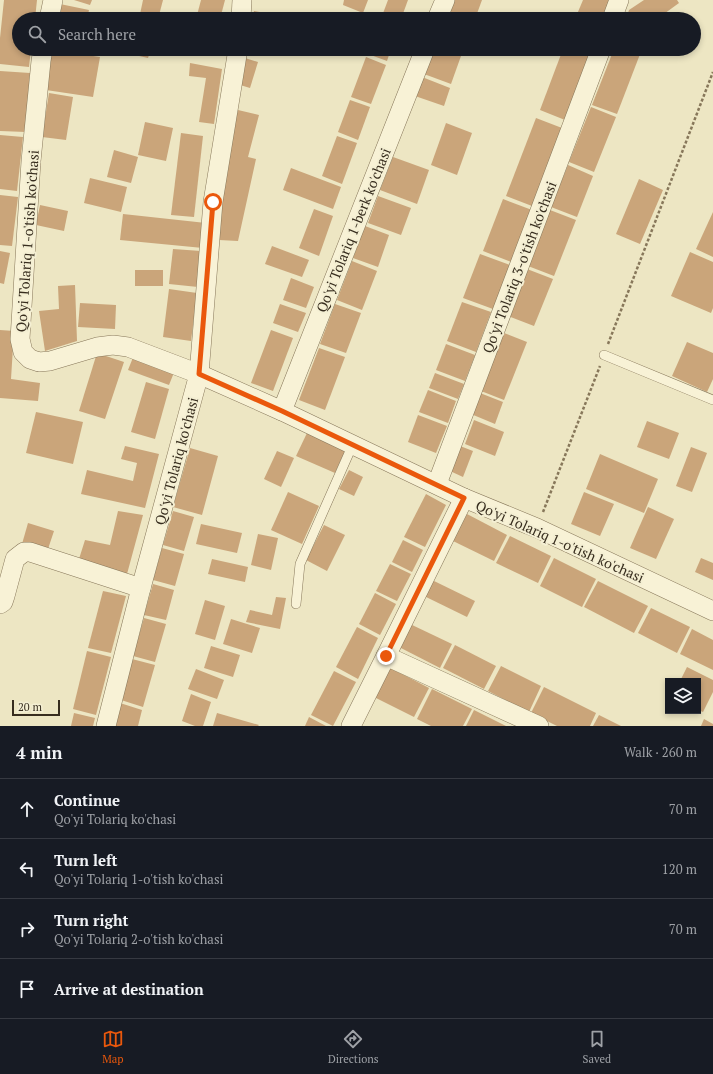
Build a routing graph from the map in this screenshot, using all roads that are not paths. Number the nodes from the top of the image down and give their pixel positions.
1 (53, 0) edge
2 (242, 0) edge
3 (445, 0) edge
4 (619, 0) edge
5 (50, 12) edge
6 (241, 12) edge
7 (440, 12) edge
8 (615, 12) edge
9 (42, 56) edge
10 (237, 56) edge
11 (422, 56) edge
12 (598, 56) edge
13 (604, 355) road end
14 (199, 374) junction
15 (713, 400) edge
16 (282, 411) junction
17 (353, 444) junction
18 (437, 484) junction
19 (464, 498) junction
20 (141, 588) junction
21 (0, 604) edge
22 (296, 604) dead end
23 (713, 611) edge
24 (386, 656) junction
25 (106, 726) edge
26 (351, 726) edge
27 (539, 726) edge

1 - 5 street
2 - 6 street
3 - 7 street
4 - 8 street
9 - 14 street, Qo'yi Tolariq 1-o'tish ko'chasi
10 - 14 street, Qo'yi Tolariq ko'chasi
11 - 16 street, Qo'yi Tolariq 1-berk ko'chasi
12 - 18 street, Qo'yi Tolariq 3-o'tish ko'chasi
13 - 15 lane
14 - 16 street, Qo'yi Tolariq 1-o'tish ko'chasi
14 - 20 street, Qo'yi Tolariq ko'chasi
16 - 17 street, Qo'yi Tolariq 1-o'tish ko'chasi
17 - 18 street, Qo'yi Tolariq 1-o'tish ko'chasi
17 - 22 lane
18 - 19 street, Qo'yi Tolariq 1-o'tish ko'chasi
19 - 23 street, Qo'yi Tolariq 1-o'tish ko'chasi
19 - 24 street
20 - 21 street
20 - 25 street, Qo'yi Tolariq ko'chasi
24 - 26 street
24 - 27 street

